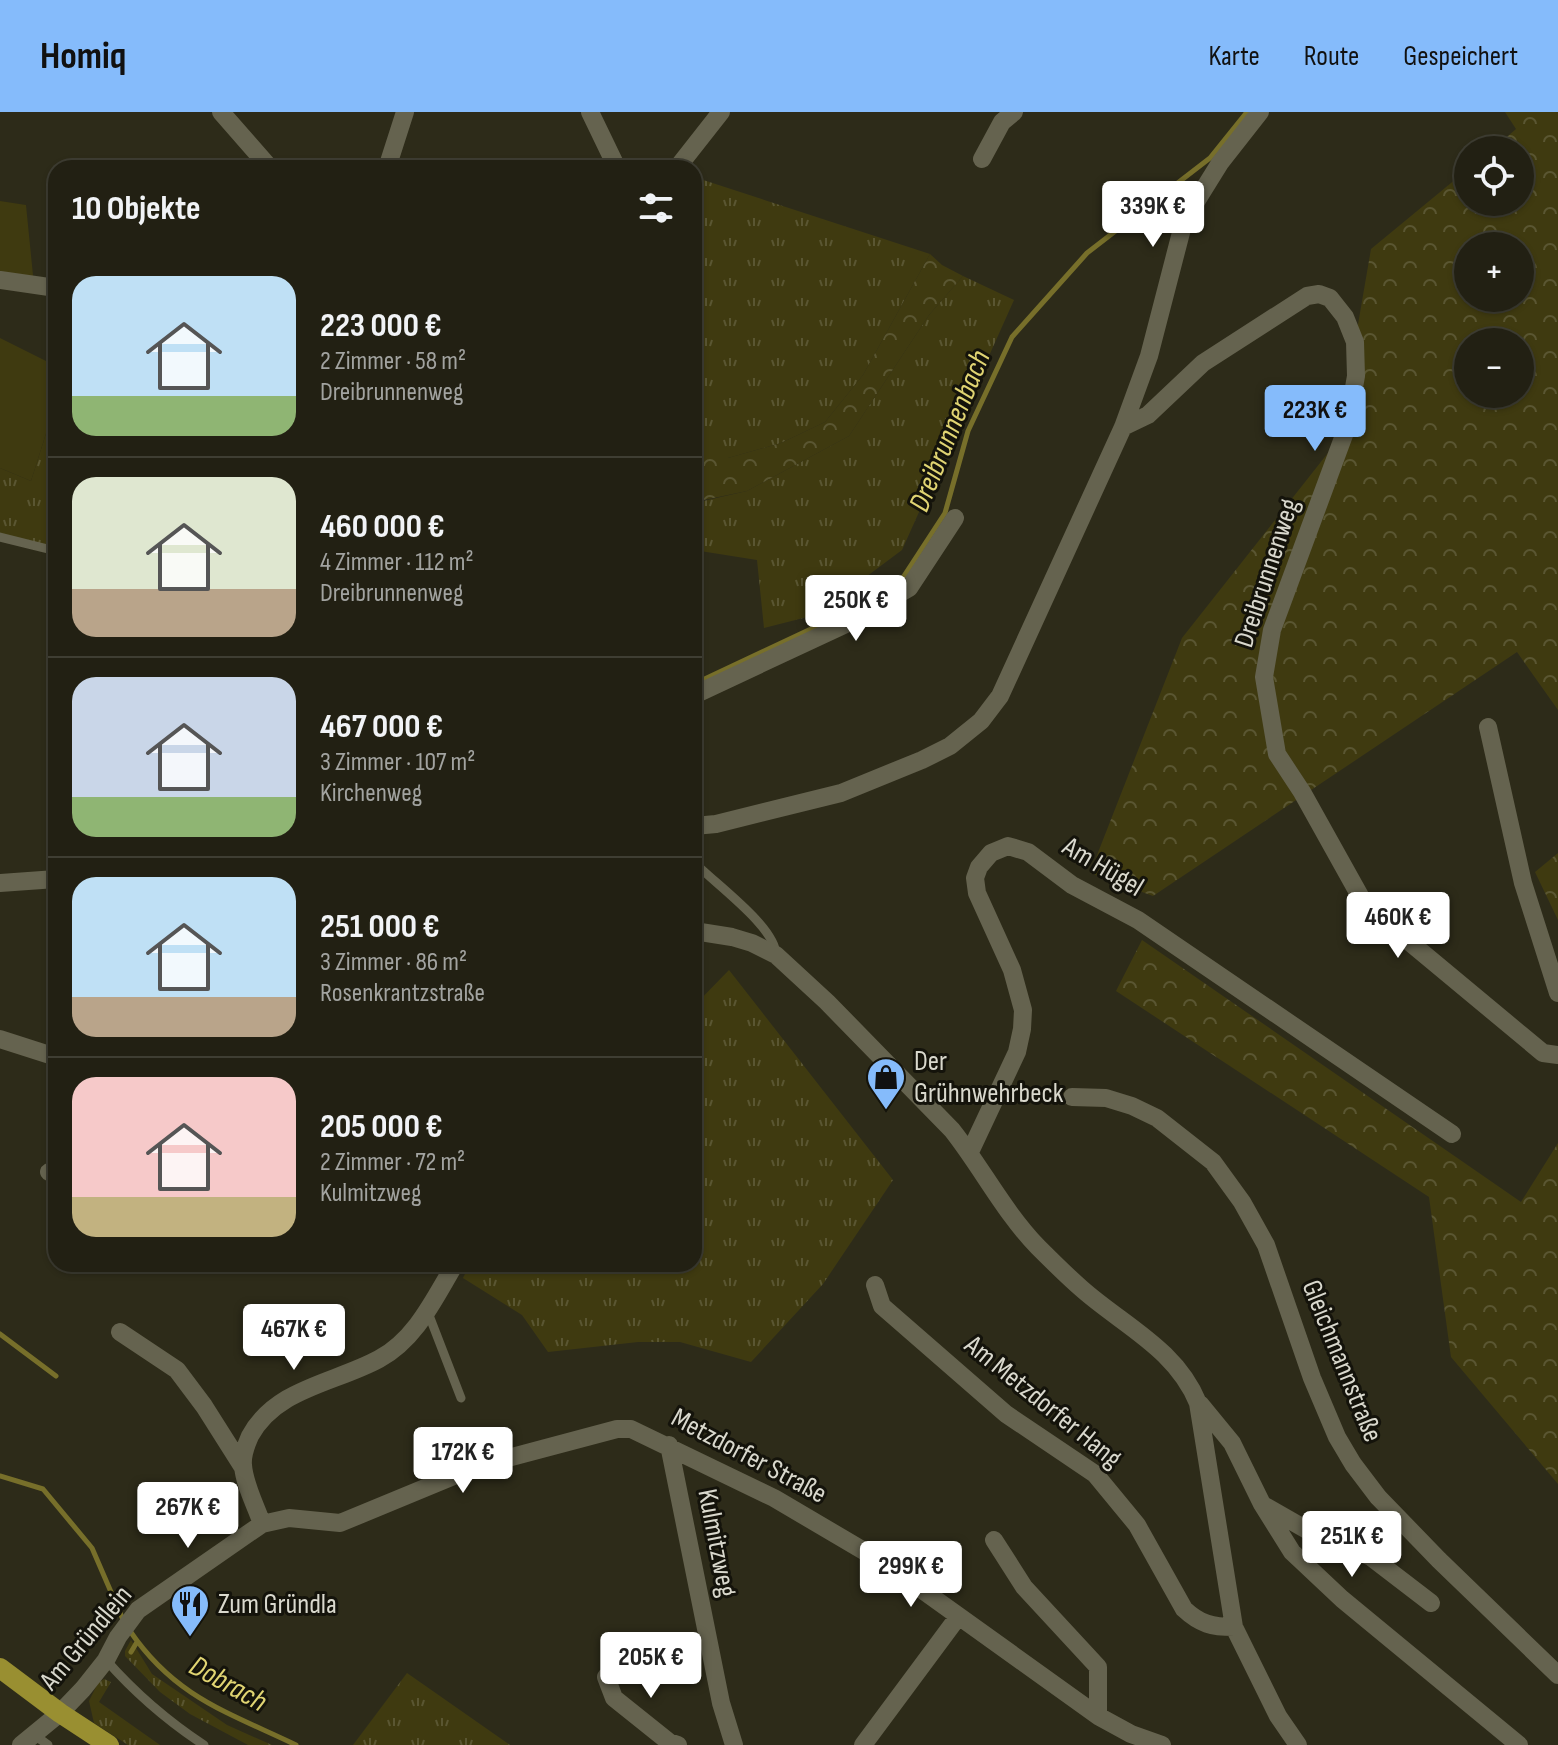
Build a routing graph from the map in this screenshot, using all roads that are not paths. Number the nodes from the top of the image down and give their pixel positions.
1 (221, 112) edge
2 (405, 112) edge
3 (590, 112) edge
4 (721, 112) edge
5 (1014, 112) edge
6 (1260, 112) edge
7 (982, 159) dead end
8 (263, 160) edge
9 (390, 160) edge
10 (613, 160) edge
11 (683, 160) edge
12 (0, 280) edge
13 (48, 287) edge
14 (1123, 427) junction
15 (955, 518) dead end
16 (0, 537) edge
17 (48, 549) edge
18 (702, 691) edge
19 (1488, 727) dead end
20 (702, 825) edge
21 (702, 870) edge
22 (48, 880) edge
23 (0, 883) edge
24 (702, 932) edge
25 (776, 955) junction
26 (1558, 993) edge
27 (0, 1039) edge
28 (48, 1054) edge
29 (1558, 1055) edge
30 (1072, 1097) dead end
31 (1452, 1134) dead end
32 (970, 1152) junction
33 (450, 1272) edge
34 (875, 1285) dead end
35 (427, 1310) junction
36 (120, 1332) dead end
37 (461, 1398) dead end
38 (1198, 1403) junction
39 (669, 1445) junction
40 (242, 1466) junction
41 (1262, 1504) junction
42 (262, 1524) junction
43 (994, 1540) dead end
44 (1431, 1603) dead end
45 (958, 1617) junction
46 (1234, 1627) junction
47 (106, 1660) junction
48 (0, 1668) edge
49 (1558, 1675) edge
50 (606, 1677) dead end
51 (60, 1713) junction
52 (1098, 1716) junction
53 (34, 1741) edge
54 (109, 1745) edge
55 (204, 1745) edge
56 (678, 1745) edge
57 (734, 1745) edge
58 (863, 1745) edge
59 (1162, 1745) edge
60 (1298, 1745) edge
61 (1519, 1745) edge

1 - 8 street
2 - 9 street
3 - 10 street
4 - 11 street
5 - 7 street
6 - 14 street
12 - 13 street
14 - 20 street
14 - 29 street, Dreibrunnenweg
15 - 18 street
16 - 17 lane
19 - 26 street
21 - 25 lane
22 - 23 street
24 - 25 street
25 - 32 street
27 - 28 street
30 - 49 street, Gleichmannstraße
31 - 32 street, Am Hügel
32 - 38 street
33 - 35 street
34 - 46 street, Am Metzdorfer Hang
35 - 37 lane
35 - 40 street
36 - 40 street
38 - 41 street
38 - 46 street
39 - 42 street, Metzdorfer Straße
39 - 45 street, Metzdorfer Straße
39 - 57 street, Kulmitzweg
40 - 42 street
41 - 44 street
41 - 61 street
42 - 47 street, Am Gründlein
43 - 52 street
45 - 52 street, Metzdorfer Straße
45 - 58 street
46 - 60 street
47 - 51 street, Am Gründlein
47 - 55 lane
48 - 51 main road
50 - 56 street
51 - 53 street, Am Gründlein
51 - 54 main road
52 - 59 street, Metzdorfer Straße

